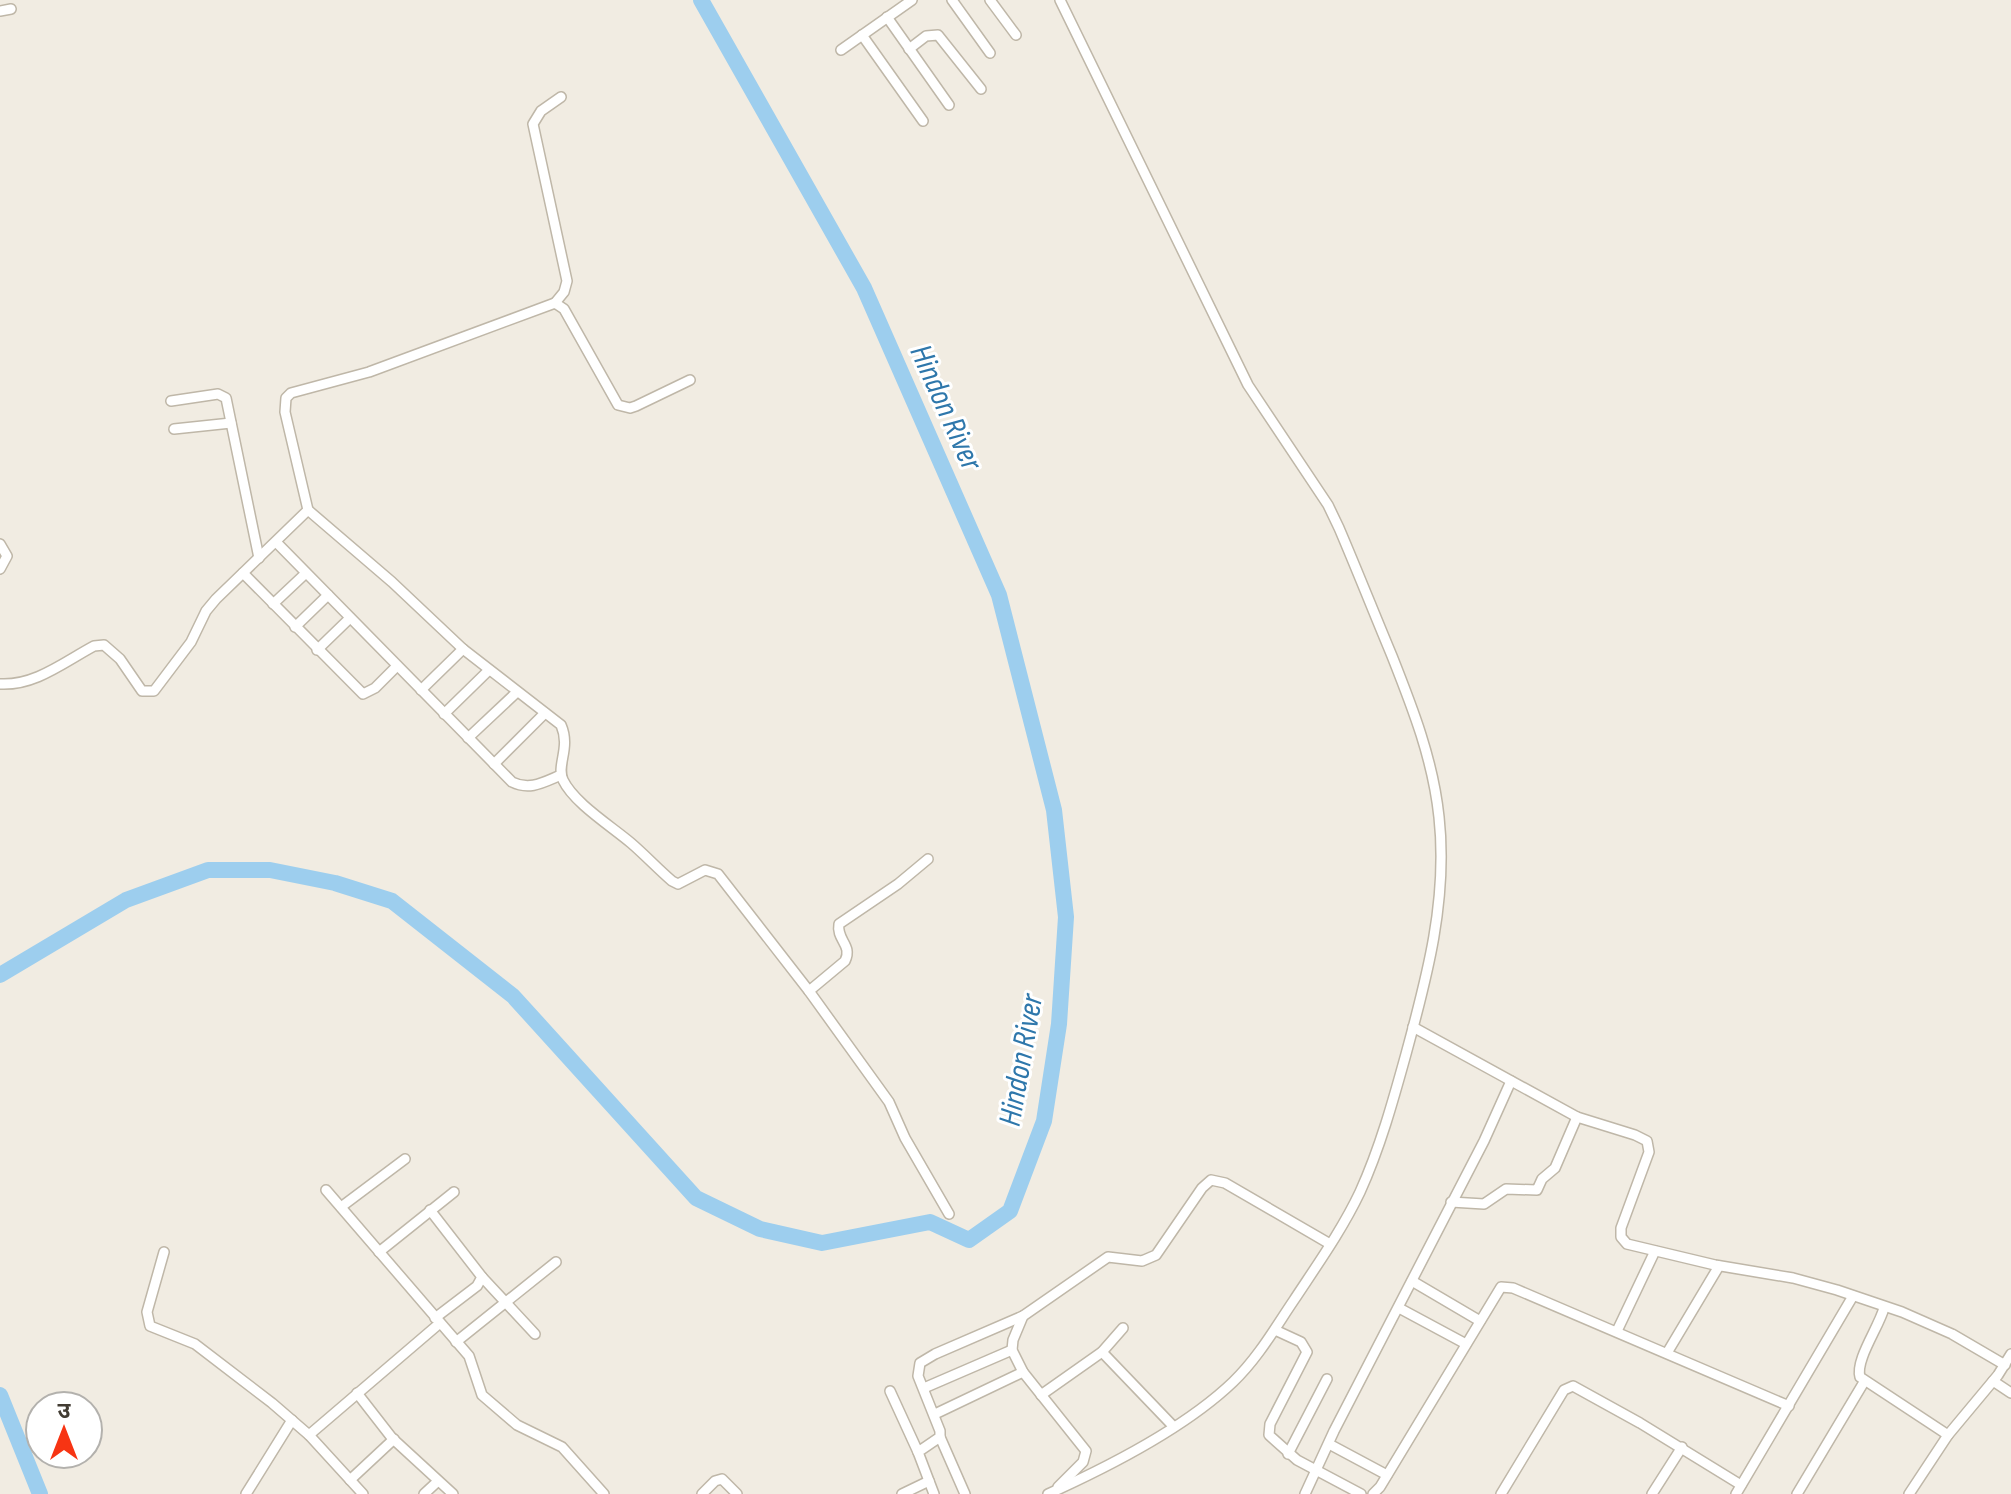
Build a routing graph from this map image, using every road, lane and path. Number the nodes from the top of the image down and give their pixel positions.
1 (912, 0) edge
2 (952, 0) edge
3 (990, 0) edge
4 (1060, 0) edge
5 (11, 9) dead end
6 (0, 11) edge
7 (887, 17) junction
8 (862, 35) junction
9 (1016, 35) dead end
10 (909, 49) junction
11 (841, 50) dead end
12 (990, 53) dead end
13 (981, 89) dead end
14 (561, 97) dead end
15 (949, 105) dead end
16 (923, 121) dead end
17 (555, 303) junction
18 (690, 380) dead end
19 (171, 401) dead end
20 (231, 423) junction
21 (174, 429) dead end
22 (308, 510) junction
23 (276, 542) junction
24 (0, 544) edge
25 (259, 558) junction
26 (0, 569) edge
27 (243, 573) junction
28 (306, 573) junction
29 (328, 595) junction
30 (273, 604) junction
31 (350, 618) junction
32 (295, 627) junction
33 (463, 649) junction
34 (317, 650) junction
35 (397, 666) junction
36 (489, 670) junction
37 (0, 684) edge
38 (421, 690) junction
39 (517, 692) junction
40 (545, 713) junction
41 (444, 714) junction
42 (468, 738) junction
43 (494, 764) junction
44 (561, 775) junction
45 (928, 859) dead end
46 (809, 991) junction
47 (1413, 1027) junction
48 (1511, 1081) junction
49 (1577, 1117) junction
50 (405, 1159) dead end
51 (326, 1190) dead end
52 (454, 1192) dead end
53 (1451, 1202) junction
54 (341, 1207) junction
55 (430, 1210) junction
56 (949, 1214) dead end
57 (1330, 1244) junction
58 (1655, 1251) junction
59 (164, 1252) dead end
60 (379, 1252) junction
61 (556, 1262) dead end
62 (1719, 1266) junction
63 (482, 1277) junction
64 (1412, 1281) junction
65 (1853, 1296) junction
66 (507, 1302) junction
67 (1399, 1308) junction
68 (1884, 1308) junction
69 (1023, 1316) junction
70 (438, 1320) junction
71 (1480, 1321) junction
72 (1123, 1328) dead end
73 (1275, 1330) junction
74 (1617, 1331) junction
75 (535, 1334) dead end
76 (456, 1342) junction
77 (1466, 1344) junction
78 (1012, 1350) junction
79 (1102, 1352) junction
80 (1667, 1353) junction
81 (2011, 1354) edge
82 (2005, 1365) junction
83 (1023, 1372) junction
84 (1327, 1379) dead end
85 (1993, 1381) junction
86 (1864, 1382) junction
87 (924, 1388) junction
88 (890, 1391) dead end
89 (357, 1393) junction
90 (2011, 1393) edge
91 (1041, 1395) junction
92 (1789, 1406) junction
93 (935, 1414) junction
94 (292, 1420) junction
95 (1173, 1426) junction
96 (309, 1435) junction
97 (1948, 1435) junction
98 (940, 1437) junction
99 (394, 1439) junction
100 (1329, 1444) junction
101 (1682, 1447) junction
102 (918, 1452) junction
103 (1288, 1454) junction
104 (1316, 1472) junction
105 (1387, 1475) junction
106 (350, 1480) junction
107 (929, 1481) junction
108 (437, 1482) junction
109 (1738, 1489) edge
110 (1051, 1493) edge
111 (246, 1494) edge
112 (363, 1494) edge
113 (424, 1494) edge
114 (453, 1494) edge
115 (604, 1494) edge
116 (702, 1494) edge
117 (737, 1494) edge
118 (902, 1494) edge
119 (934, 1494) edge
120 (965, 1494) edge
121 (1305, 1494) edge
122 (1361, 1494) edge
123 (1373, 1494) edge
124 (1501, 1494) edge
125 (1652, 1494) edge
126 (1797, 1494) edge
127 (1909, 1494) edge

1 - 7 street
2 - 12 street
3 - 9 street
4 - 47 street
5 - 6 street
7 - 8 street
7 - 10 street
8 - 11 street
8 - 16 street
10 - 13 street
10 - 15 street
14 - 17 street
17 - 18 street
17 - 22 street
19 - 20 street
20 - 21 street
20 - 25 street
22 - 23 street
22 - 33 street
23 - 25 street
23 - 28 street
24 - 26 street
25 - 27 street
27 - 30 street
27 - 37 street
28 - 29 street
28 - 30 street
29 - 31 street
29 - 32 street
30 - 32 street
31 - 34 street
31 - 35 street
32 - 34 street
33 - 36 street
33 - 38 street
34 - 35 street
35 - 38 street
36 - 39 street
36 - 41 street
38 - 41 street
39 - 40 street
39 - 42 street
40 - 43 street
40 - 44 street
41 - 42 street
42 - 43 street
43 - 44 street
44 - 46 street
45 - 46 street
46 - 56 street
47 - 48 street
47 - 57 street
48 - 49 street
48 - 53 street
49 - 53 street
49 - 58 street
50 - 54 street
51 - 54 street
52 - 55 street
53 - 64 street
54 - 60 street
55 - 60 street
55 - 63 street
57 - 69 street
57 - 73 street
58 - 62 street
58 - 74 street
59 - 94 street
60 - 70 street
61 - 66 street
62 - 65 street
62 - 80 street
63 - 66 street
63 - 70 street
64 - 67 street
64 - 71 street
65 - 68 street
65 - 92 street
66 - 75 street
66 - 76 street
67 - 77 street
67 - 100 street
68 - 82 street
68 - 86 street
69 - 78 street
69 - 87 street
70 - 76 street
70 - 89 street
71 - 74 street
71 - 77 street
72 - 79 street
73 - 95 street
73 - 103 street
74 - 80 street
76 - 115 street
77 - 105 street
78 - 83 street
78 - 87 street
79 - 91 street
79 - 95 street
80 - 92 street
81 - 82 street
82 - 85 street
83 - 91 street
83 - 93 street
84 - 103 street
85 - 90 street
85 - 97 street
86 - 97 street
86 - 126 street
87 - 93 street
88 - 102 street
89 - 96 street
89 - 99 street
91 - 110 street
92 - 109 street
93 - 98 street
94 - 96 street
94 - 111 street
95 - 110 street
96 - 106 street
97 - 127 street
98 - 102 street
98 - 120 street
99 - 106 street
99 - 108 street
100 - 104 street
100 - 105 street
101 - 109 street
101 - 124 street
101 - 125 street
102 - 107 street
103 - 104 street
104 - 121 street
104 - 122 street
105 - 123 street
106 - 112 street
107 - 118 street
107 - 119 street
108 - 113 street
108 - 114 street
116 - 117 street

